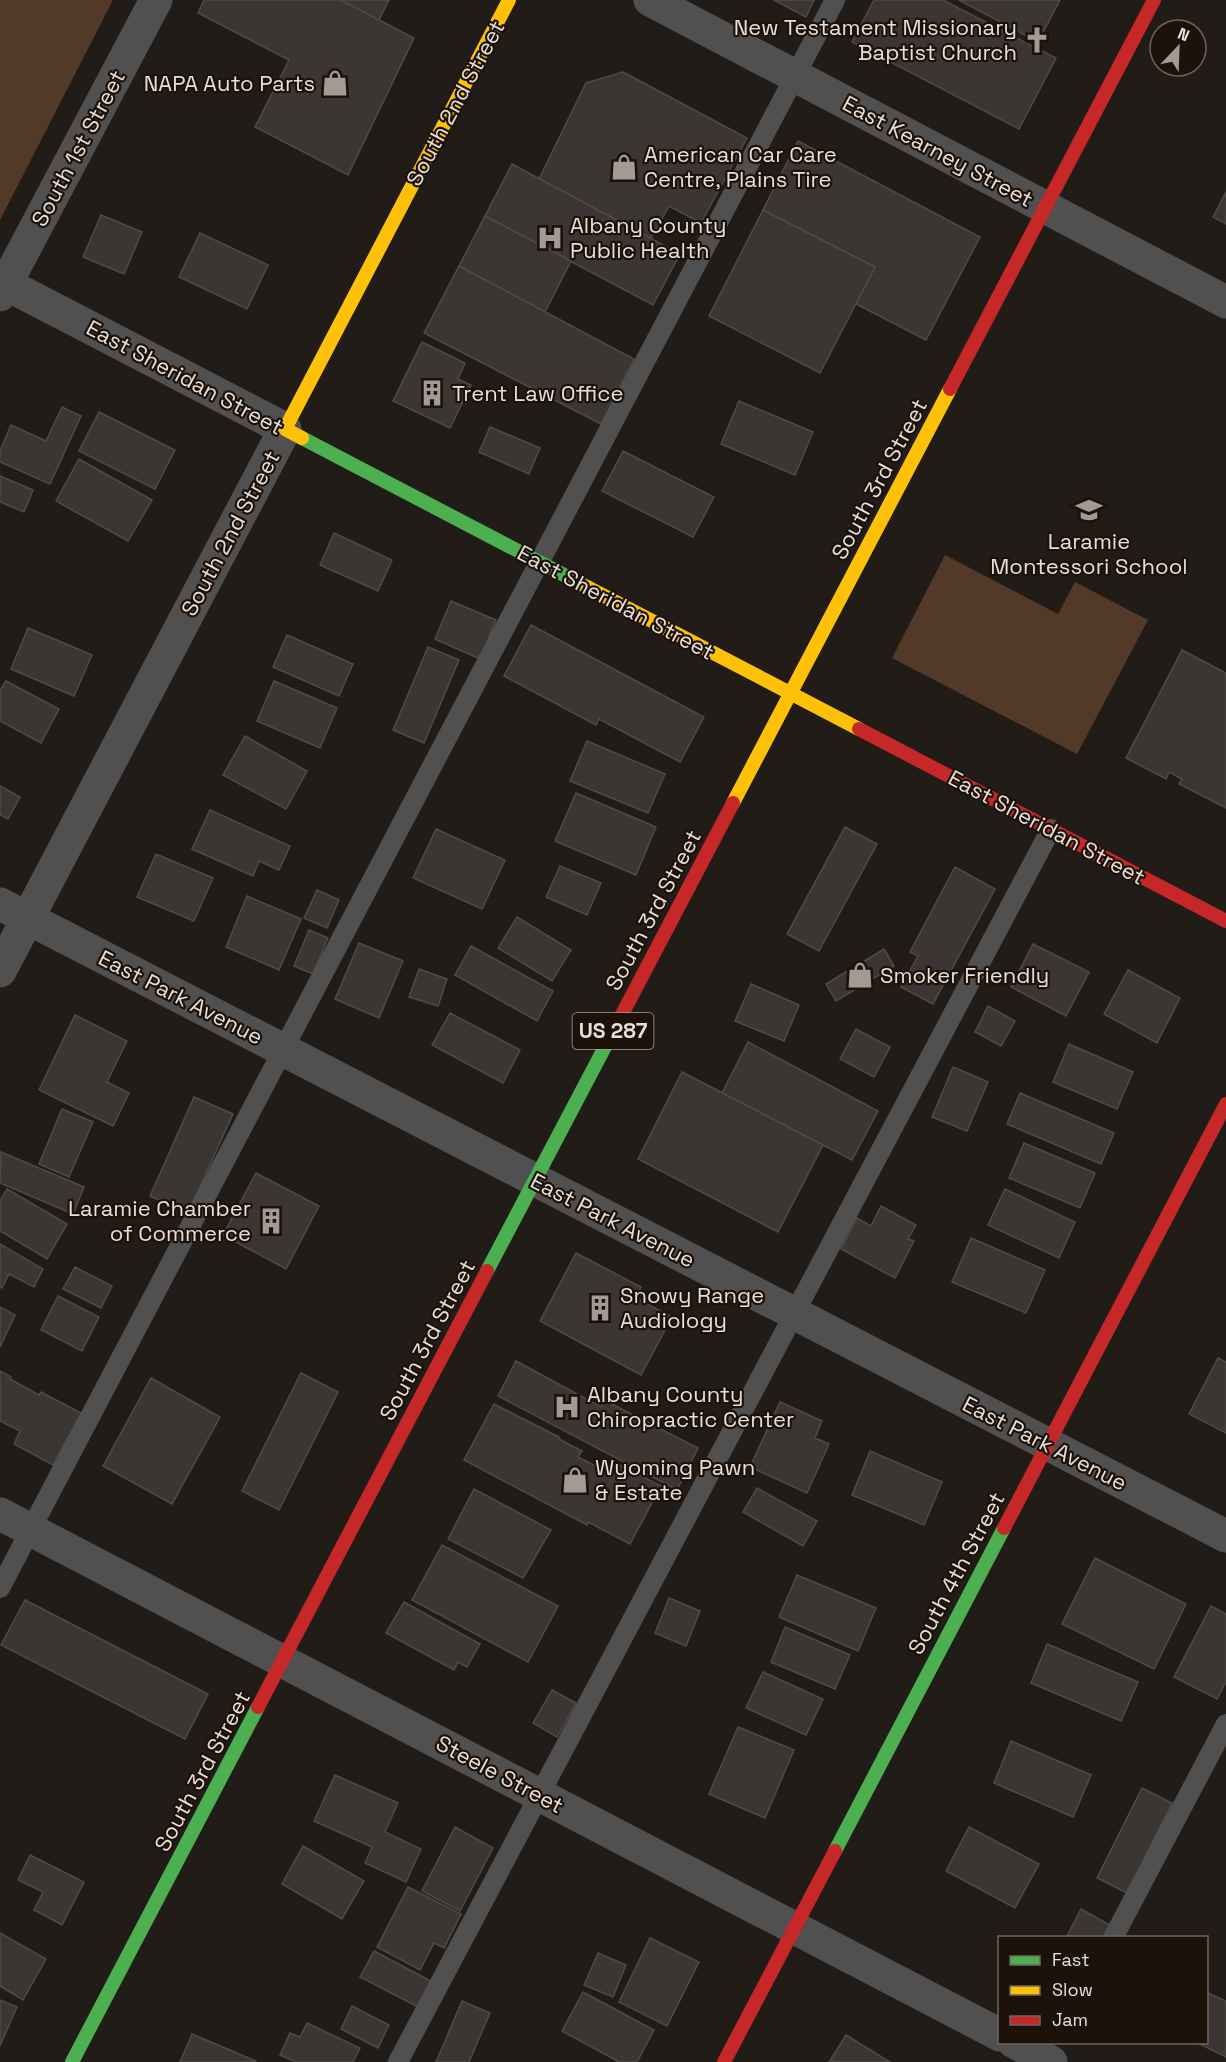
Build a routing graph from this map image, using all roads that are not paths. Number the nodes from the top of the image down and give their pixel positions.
1 (156, 0) edge
2 (509, 0) edge
3 (650, 0) edge
4 (835, 0) edge
5 (1154, 0) edge
6 (795, 76) junction
7 (1045, 207) junction
8 (3, 290) edge
9 (1226, 302) edge
10 (285, 429) junction
11 (540, 562) junction
12 (790, 693) junction
13 (1051, 830) junction
14 (14, 911) edge
15 (1226, 921) edge
16 (0, 971) edge
17 (283, 1050) junction
18 (1226, 1104) edge
19 (535, 1180) junction
20 (794, 1314) junction
21 (1048, 1445) junction
22 (0, 1514) edge
23 (30, 1530) junction
24 (1226, 1536) edge
25 (0, 1588) edge
26 (283, 1661) junction
27 (1226, 1724) edge
28 (539, 1794) junction
29 (795, 1928) junction
30 (1114, 1936) edge
31 (998, 2034) edge
32 (1017, 2044) edge
33 (1050, 2057) edge
34 (72, 2062) edge
35 (398, 2062) edge
36 (724, 2062) edge

1 - 8 street, South 1st Street
2 - 10 street, South 2nd Street
3 - 6 street, East Kearney Street
4 - 6 lane
5 - 7 street, South 3rd Street / US 287
6 - 7 street, East Kearney Street
6 - 11 lane
7 - 9 street, East Kearney Street
7 - 12 street, South 3rd Street / US 287
8 - 10 street, East Sheridan Street
10 - 11 street, East Sheridan Street
10 - 14 street, South 2nd Street
11 - 12 street, East Sheridan Street
11 - 17 lane
12 - 13 street, East Sheridan Street
12 - 19 street, South 3rd Street / US 287
13 - 15 street, East Sheridan Street
13 - 20 lane
14 - 16 street, South 2nd Street
14 - 17 street, East Park Avenue
17 - 19 street, East Park Avenue
17 - 23 lane
18 - 21 street, South 4th Street
19 - 20 street, East Park Avenue
19 - 26 street, South 3rd Street / US 287
20 - 21 street, East Park Avenue
20 - 28 lane
21 - 24 street, East Park Avenue
21 - 29 street, South 4th Street
22 - 23 street, Steele Street
23 - 25 lane
23 - 26 street, Steele Street
26 - 28 street, Steele Street
26 - 34 street, South 3rd Street / US 287
27 - 30 lane
28 - 29 street, Steele Street
28 - 35 lane
29 - 31 street, Steele Street
29 - 36 street, South 4th Street
32 - 33 street

